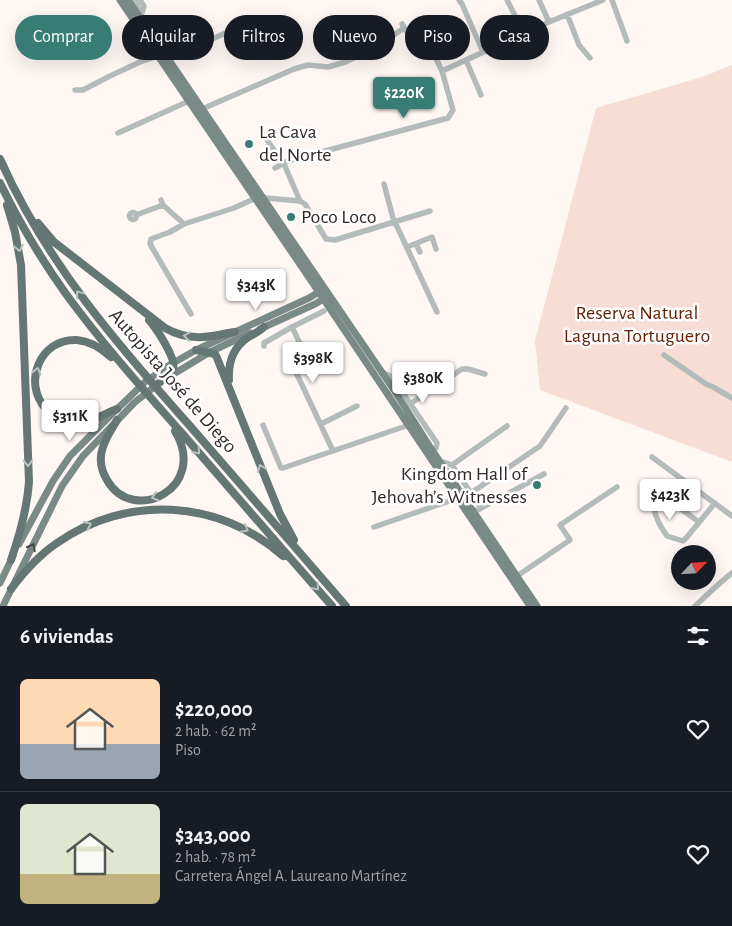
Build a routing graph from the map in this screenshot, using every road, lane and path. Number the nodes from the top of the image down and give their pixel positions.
1 (120, 0) edge
2 (128, 0) edge
3 (135, 0) edge
4 (140, 0) edge
5 (459, 0) edge
6 (507, 0) edge
7 (539, 0) edge
8 (603, 0) edge
9 (612, 0) edge
10 (567, 14) junction
11 (130, 15) edge
12 (138, 15) edge
13 (142, 15) edge
14 (142, 15) edge
15 (515, 15) edge
16 (546, 15) edge
17 (549, 22) edge
18 (627, 42) dead end
19 (480, 45) edge
20 (590, 58) dead end
21 (146, 60) edge
22 (161, 60) edge
23 (168, 60) edge
24 (466, 60) joint
25 (442, 71) junction
26 (75, 90) dead end
27 (482, 95) dead end
28 (189, 101) junction
29 (202, 109) junction
30 (118, 132) dead end
31 (267, 140) dead end
32 (0, 159) edge
33 (284, 164) junction
34 (275, 168) dead end
35 (0, 184) edge
36 (384, 184) dead end
37 (13, 186) junction
38 (257, 196) junction
39 (300, 201) junction
40 (430, 211) dead end
41 (136, 215) dead end
42 (395, 222) junction
43 (184, 224) junction
44 (416, 244) junction
45 (407, 247) junction
46 (436, 249) dead end
47 (420, 252) dead end
48 (322, 290) junction
49 (327, 297) junction
50 (324, 311) dead end
51 (143, 312) junction
52 (437, 312) dead end
53 (191, 314) dead end
54 (264, 327) junction
55 (292, 327) junction
56 (235, 332) junction
57 (264, 346) dead end
58 (196, 350) junction
59 (210, 352) junction
60 (664, 355) dead end
61 (122, 364) junction
62 (173, 364) junction
63 (381, 372) junction
64 (485, 374) dead end
65 (159, 383) junction
66 (229, 384) junction
67 (732, 398) edge
68 (410, 404) junction
69 (357, 406) dead end
70 (566, 408) dead end
71 (116, 409) junction
72 (165, 414) junction
73 (117, 420) junction
74 (320, 424) junction
75 (263, 425) dead end
76 (409, 425) junction
77 (507, 426) dead end
78 (432, 450) junction
79 (333, 451) junction
80 (652, 457) dead end
81 (439, 461) junction
82 (452, 465) junction
83 (544, 474) dead end
84 (618, 487) dead end
85 (471, 493) junction
86 (458, 498) junction
87 (714, 503) junction
88 (478, 510) junction
89 (732, 516) edge
90 (699, 522) junction
91 (374, 527) dead end
92 (305, 559) junction
93 (11, 560) junction
94 (300, 569) junction
95 (732, 573) edge
96 (517, 576) junction
97 (0, 583) edge
98 (11, 589) junction
99 (528, 605) edge
100 (3, 606) edge
101 (332, 606) edge
102 (346, 606) edge
103 (537, 606) edge
104 (695, 606) edge

1 - 11 main road
2 - 12 main road
3 - 13 street
4 - 14 street
5 - 19 street
6 - 15 street
7 - 16 street
8 - 10 street
9 - 18 street
10 - 17 street
10 - 20 street
21 - 26 street
22 - 28 main road
23 - 29 main road
24 - 25 street
24 - 27 street
25 - 29 street
25 - 33 street
28 - 30 street
28 - 38 main road
29 - 38 main road
31 - 33 street
32 - 37 highway, Autopista José de Diego
33 - 34 street
33 - 39 street
35 - 61 highway, Autopista José de Diego
35 -> 93 highway
36 - 42 street
37 - 51 highway
92 -> 37 highway, Autopista José de Diego
38 - 39 street
38 - 43 street
38 - 48 main road
39 - 42 street
40 - 42 street
41 - 43 street
42 - 45 street
43 - 53 street
44 - 45 street
44 - 46 street
44 - 47 street
45 - 52 street
48 - 49 main road
48 - 56 main road
49 - 54 main road
49 - 63 main road
49 - 76 main road
50 - 55 street
56 -> 51 highway
51 - 62 highway
54 - 59 main road
54 - 66 highway
55 - 57 street
55 - 74 street
56 - 58 main road
58 - 59 highway
58 - 62 main road
59 - 65 main road
59 - 66 highway
60 - 67 street
71 -> 61 highway
61 - 72 highway, Autopista José de Diego
62 - 65 highway
62 - 71 main road
63 - 68 street
63 - 78 main road
64 - 68 street
65 - 73 main road
92 -> 66 highway
68 - 78 street
69 - 74 street
70 - 85 street
71 - 93 main road
72 -> 73 highway
72 -> 94 highway, Autopista José de Diego
98 -> 73 main road
74 - 79 street
75 - 79 street
76 - 79 street
76 - 86 main road
77 - 82 street
78 - 81 main road
80 - 87 street
81 - 82 street
81 - 88 main road
82 - 85 street
83 - 88 street
84 - 96 street
85 - 88 street
86 - 91 street
86 - 99 main road
87 - 89 street
87 - 90 street
88 - 96 main road
90 - 90 street
92 - 102 highway, Autopista José de Diego
93 - 97 main road
98 -> 94 highway
94 -> 101 highway, Autopista José de Diego
95 - 104 street
96 - 103 main road
98 - 100 main road

